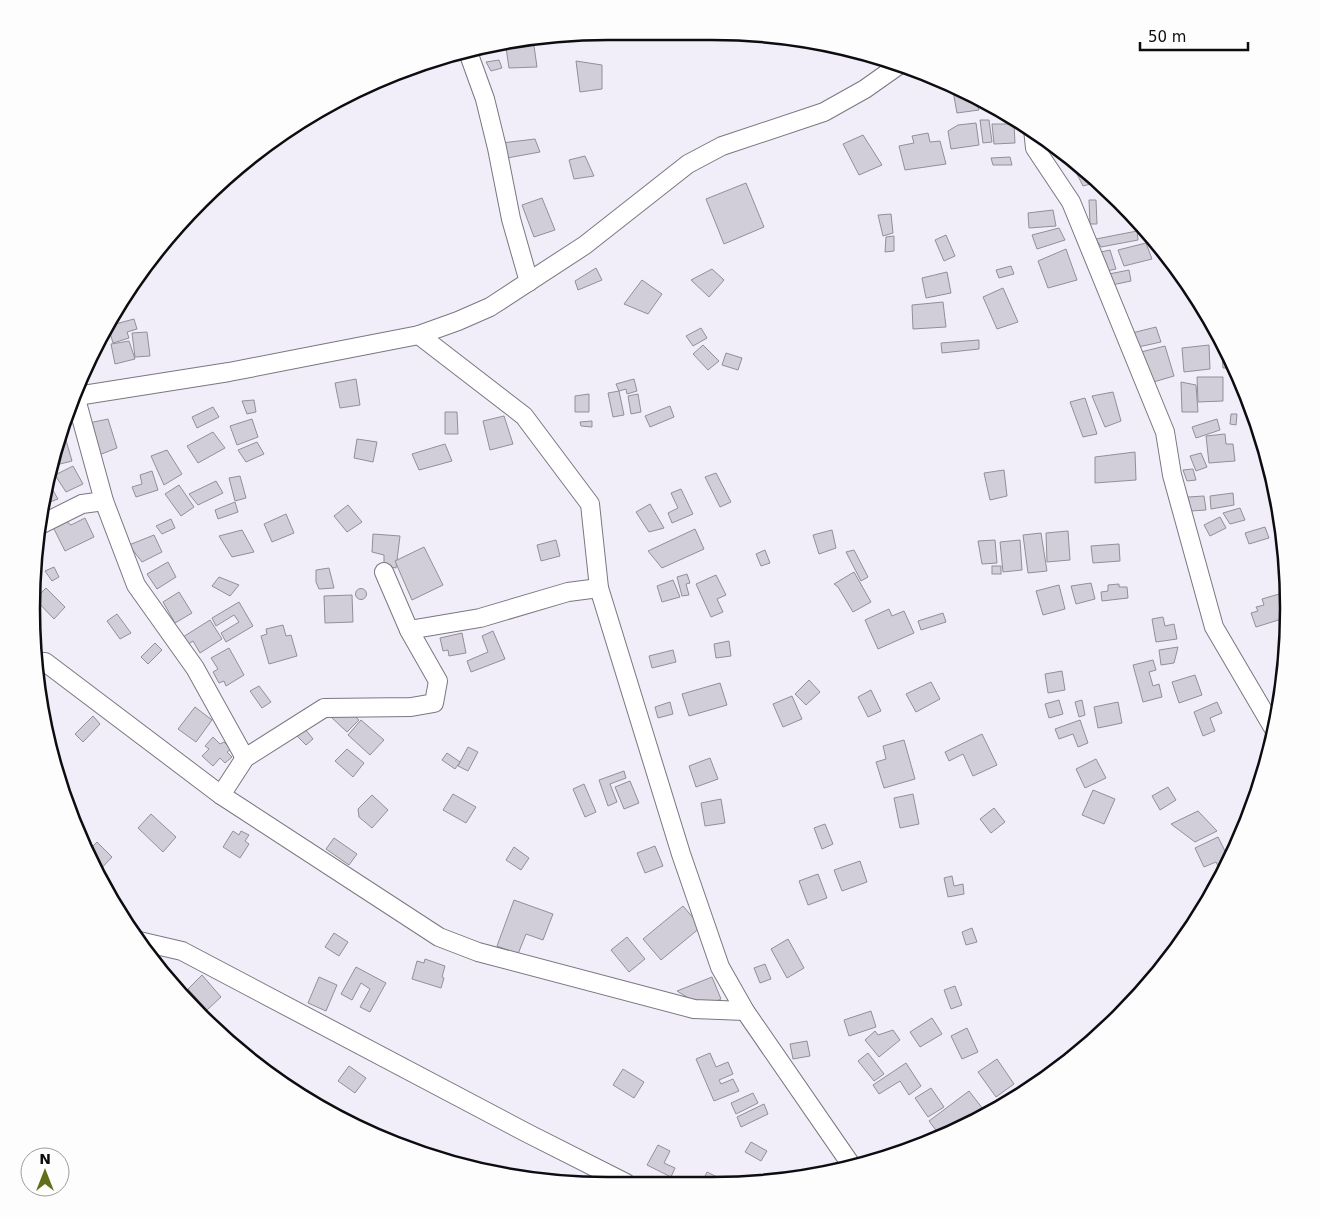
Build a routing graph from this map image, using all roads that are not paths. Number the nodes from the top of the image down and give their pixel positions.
1 (470, 57) edge
2 (893, 70) edge
3 (1034, 141) edge
4 (529, 282) junction
5 (419, 335) junction
6 (81, 397) edge
7 (78, 405) edge
8 (104, 501) junction
9 (47, 521) edge
10 (384, 572) dead end
11 (599, 588) junction
12 (409, 630) junction
13 (45, 662) dead end
14 (1269, 720) edge
15 (245, 758) junction
16 (221, 795) junction
17 (149, 943) edge
18 (745, 1011) junction
19 (848, 1160) edge
20 (614, 1177) edge

1 - 4 street
2 - 4 street
3 - 14 street
4 - 5 street
5 - 6 street
5 - 11 street
7 - 8 street
8 - 9 street
8 - 15 street
10 - 12 street
11 - 12 street
11 - 18 street
12 - 15 street
13 - 16 street
15 - 16 street
16 - 18 street
17 - 20 street
18 - 19 street

